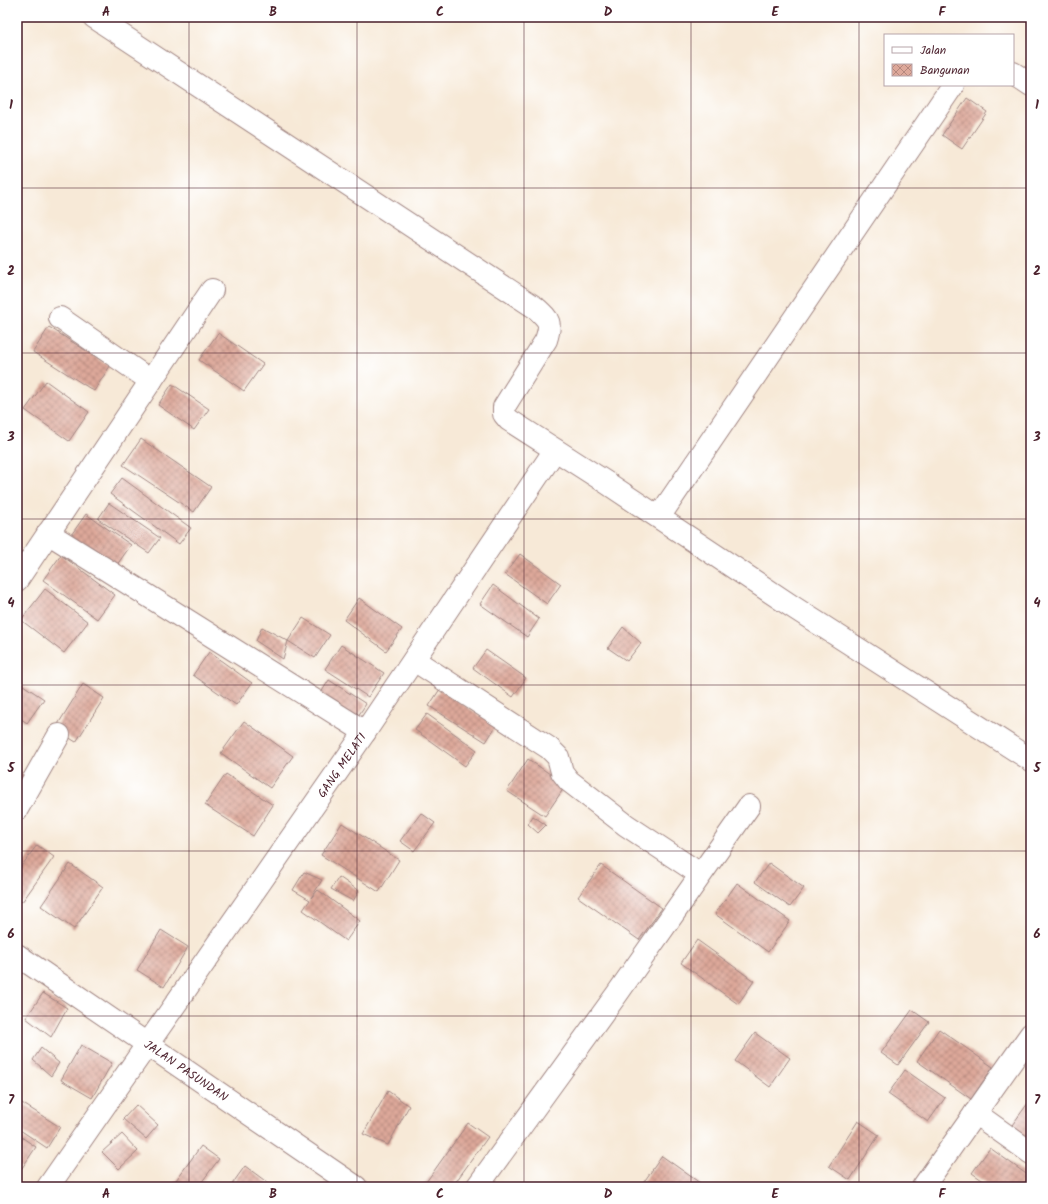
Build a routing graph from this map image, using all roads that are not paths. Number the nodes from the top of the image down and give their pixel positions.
1 (94, 17) edge
2 (952, 86) edge
3 (212, 290) dead end
4 (60, 318) dead end
5 (151, 381) junction
6 (552, 455) junction
7 (659, 518) junction
8 (48, 533) junction
9 (17, 580) edge
10 (414, 660) junction
11 (365, 732) junction
12 (60, 735) dead end
13 (1031, 760) edge
14 (749, 806) dead end
15 (17, 809) edge
16 (700, 874) junction
17 (17, 955) edge
18 (1031, 1034) edge
19 (149, 1043) junction
20 (975, 1113) junction
21 (1031, 1153) edge
22 (48, 1187) edge
23 (356, 1187) edge
24 (477, 1187) edge
25 (923, 1187) edge

1 - 6 street
2 - 7 street
3 - 5 street
4 - 5 street
5 - 8 street
6 - 7 street
6 - 10 street, GANG MELATI
7 - 13 street
8 - 9 street
8 - 11 street
10 - 11 street, GANG MELATI
10 - 16 street
11 - 19 street, GANG MELATI
12 - 15 street
14 - 16 street
16 - 24 street
17 - 19 street, JALAN PASUNDAN
18 - 20 street
19 - 22 street, GANG MELATI
19 - 23 street, JALAN PASUNDAN
20 - 21 street
20 - 25 street

